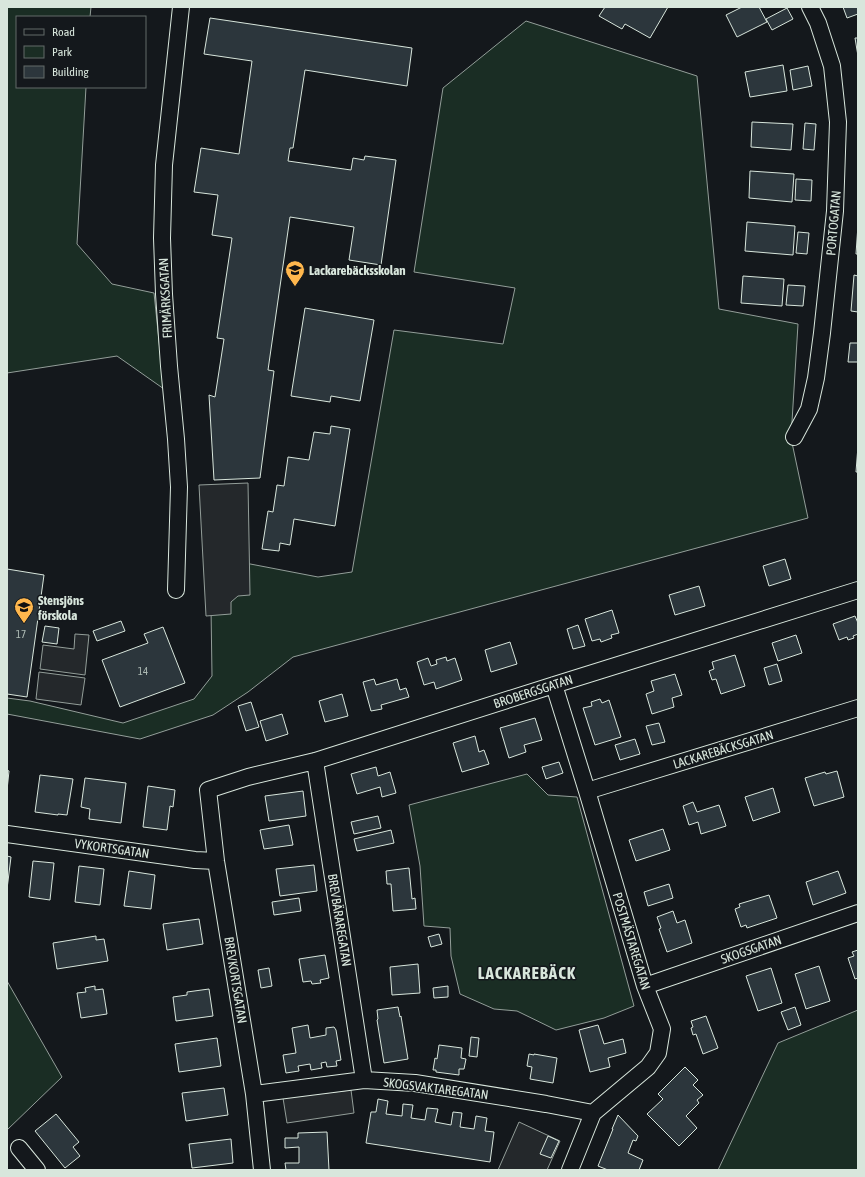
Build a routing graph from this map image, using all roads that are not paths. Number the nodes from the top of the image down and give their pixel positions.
1 (181, 7) edge
2 (810, 7) edge
3 (794, 437) dead end
4 (176, 590) dead end
5 (858, 590) edge
6 (554, 685) junction
7 (858, 708) edge
8 (316, 761) junction
9 (208, 790) joint
10 (587, 791) junction
11 (7, 834) edge
12 (216, 861) junction
13 (858, 913) edge
14 (645, 986) junction
15 (364, 1080) junction
16 (254, 1094) junction
17 (593, 1113) junction
18 (19, 1148) dead end
19 (37, 1170) edge
20 (262, 1170) edge
21 (570, 1170) edge

1 - 4 street, FRIMÄRKSGATAN
2 - 3 street, PORTOGATAN
5 - 6 street, BROBERGSGATAN
6 - 8 street, BROBERGSGATAN
6 - 10 street, POSTMÄSTAREGATAN
7 - 10 street, LACKAREBÄCKSGATAN
8 - 9 street, BROBERGSGATAN
8 - 15 street, BREVBÄRAREGATAN
9 - 12 street, BREVKORTSGATAN
10 - 14 street, POSTMÄSTAREGATAN
11 - 12 street, VYKORTSGATAN
12 - 16 street, BREVKORTSGATAN
13 - 14 street, SKOGSGATAN
14 - 17 street, POSTMÄSTAREGATAN
15 - 16 street, SKOGSVAKTAREGATAN
15 - 17 street, SKOGSVAKTAREGATAN
16 - 20 street, BREVKORTSGATAN
17 - 21 street, POSTMÄSTAREGATAN
18 - 19 street

